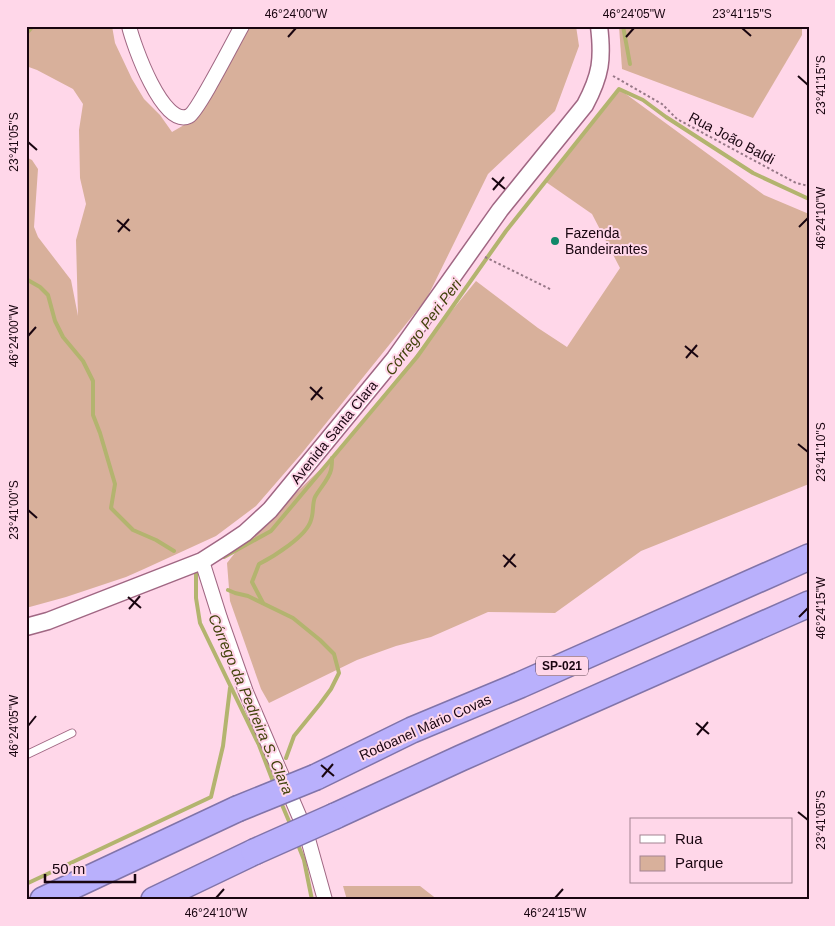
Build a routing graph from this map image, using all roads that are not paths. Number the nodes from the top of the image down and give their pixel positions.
1 (129, 26) edge
2 (242, 26) edge
3 (599, 26) edge
4 (809, 557) edge
5 (202, 561) junction
6 (809, 604) edge
7 (26, 628) edge
8 (72, 733) dead end
9 (26, 755) edge
10 (43, 900) edge
11 (154, 900) edge
12 (326, 900) edge

1 - 2 street
3 - 5 street, Avenida Santa Clara
4 - 10 highway, Rodoanel Mário Covas / SP-021, bridge
5 - 7 street, Avenida Santa Clara
5 - 12 street
6 - 11 highway, bridge
8 - 9 lane

